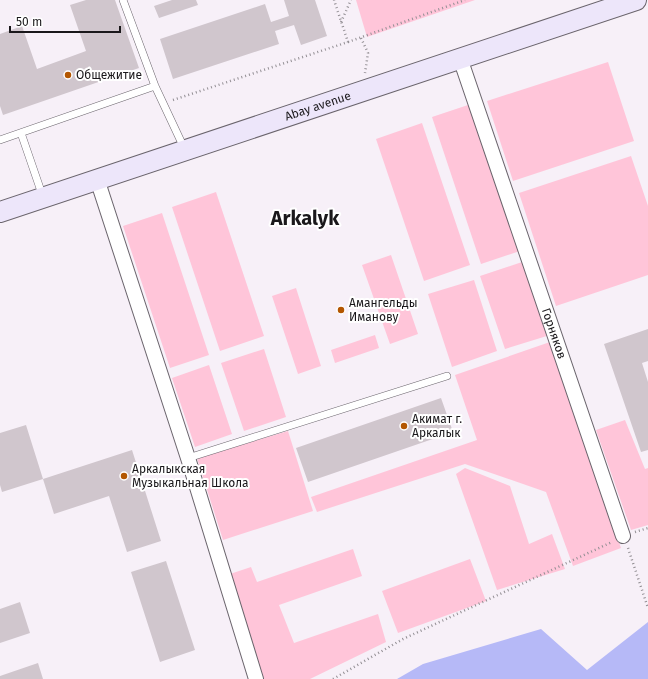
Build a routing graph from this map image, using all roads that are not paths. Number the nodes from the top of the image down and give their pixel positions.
1 (123, 0) edge
2 (636, 0) edge
3 (611, 4) edge
4 (460, 58) junction
5 (155, 86) junction
6 (21, 133) junction
7 (0, 140) edge
8 (185, 150) junction
9 (97, 179) junction
10 (43, 197) junction
11 (0, 212) edge
12 (447, 376) dead end
13 (188, 458) junction
14 (624, 536) road end
15 (256, 679) edge

1 - 5 lane
2 - 3 street, Abay avenue
3 - 4 street, Abay avenue
4 - 8 street, Abay avenue
4 - 14 street, Горняков
5 - 6 lane
5 - 8 lane
6 - 7 lane
6 - 10 lane
8 - 9 street, Abay avenue
9 - 10 street, Abay avenue
9 - 13 street
10 - 11 street, Abay avenue
12 - 13 lane
13 - 15 street

